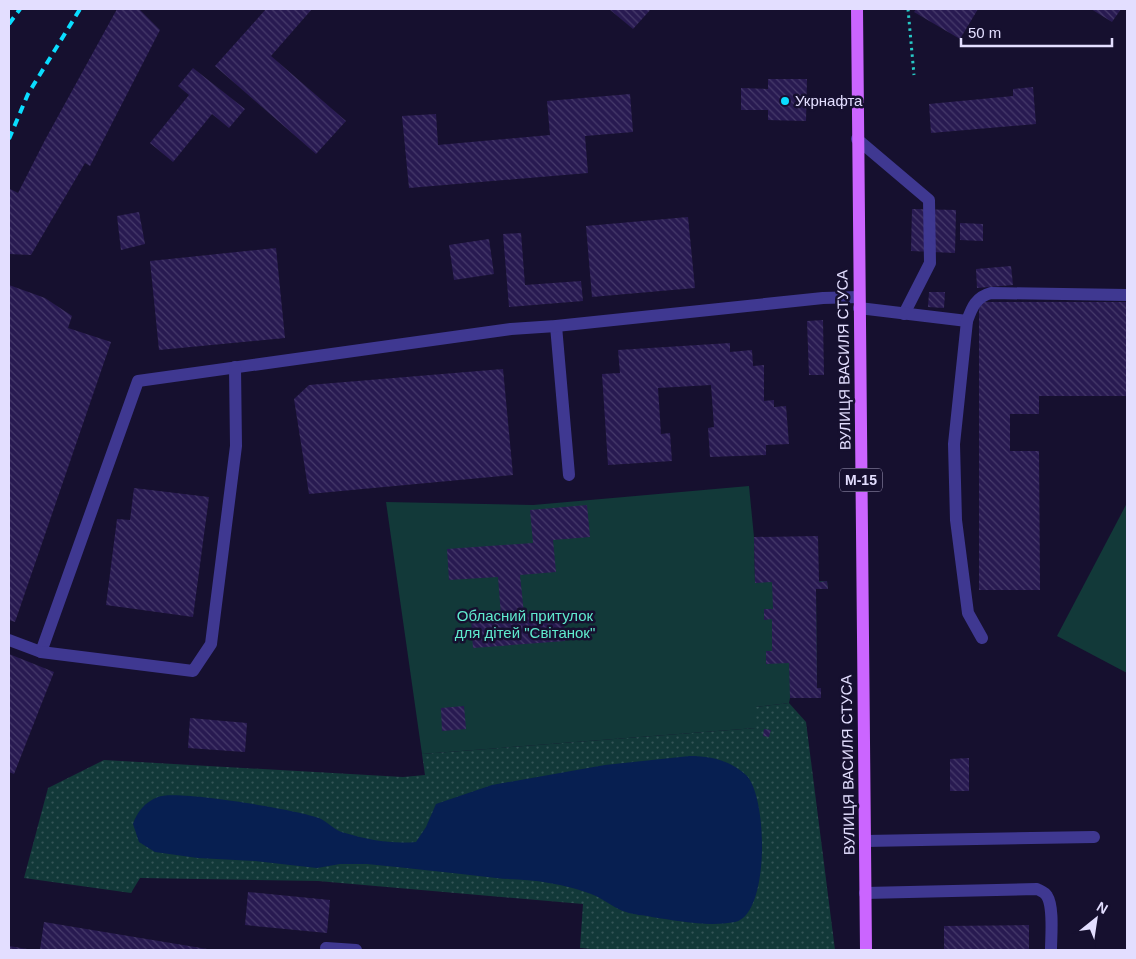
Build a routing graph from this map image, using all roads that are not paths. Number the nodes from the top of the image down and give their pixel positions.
1 (857, 9) edge
2 (858, 139) junction
3 (1127, 295) edge
4 (859, 302) junction
5 (904, 314) junction
6 (967, 321) junction
7 (556, 326) junction
8 (236, 367) junction
9 (569, 475) dead end
10 (982, 638) dead end
11 (9, 640) edge
12 (41, 652) junction
13 (1094, 837) dead end
14 (865, 841) junction
15 (866, 893) junction
16 (326, 948) dead end
17 (356, 950) edge
18 (866, 950) edge
19 (1051, 950) edge

1 - 2 main road, ВУЛИЦЯ ВАСИЛЯ СТУСА / М-15
2 - 4 main road, ВУЛИЦЯ ВАСИЛЯ СТУСА / М-15
2 - 5 lane
3 - 6 lane
4 - 5 lane
4 - 7 lane
4 - 14 main road, ВУЛИЦЯ ВАСИЛЯ СТУСА / М-15
5 - 6 lane
6 - 10 lane
7 - 8 lane
7 - 9 lane
8 - 12 lane
8 - 12 lane
11 - 12 lane
13 - 14 lane
14 - 15 main road, ВУЛИЦЯ ВАСИЛЯ СТУСА / М-15
15 - 18 main road, ВУЛИЦЯ ВАСИЛЯ СТУСА / М-15
15 - 19 lane
16 - 17 lane

